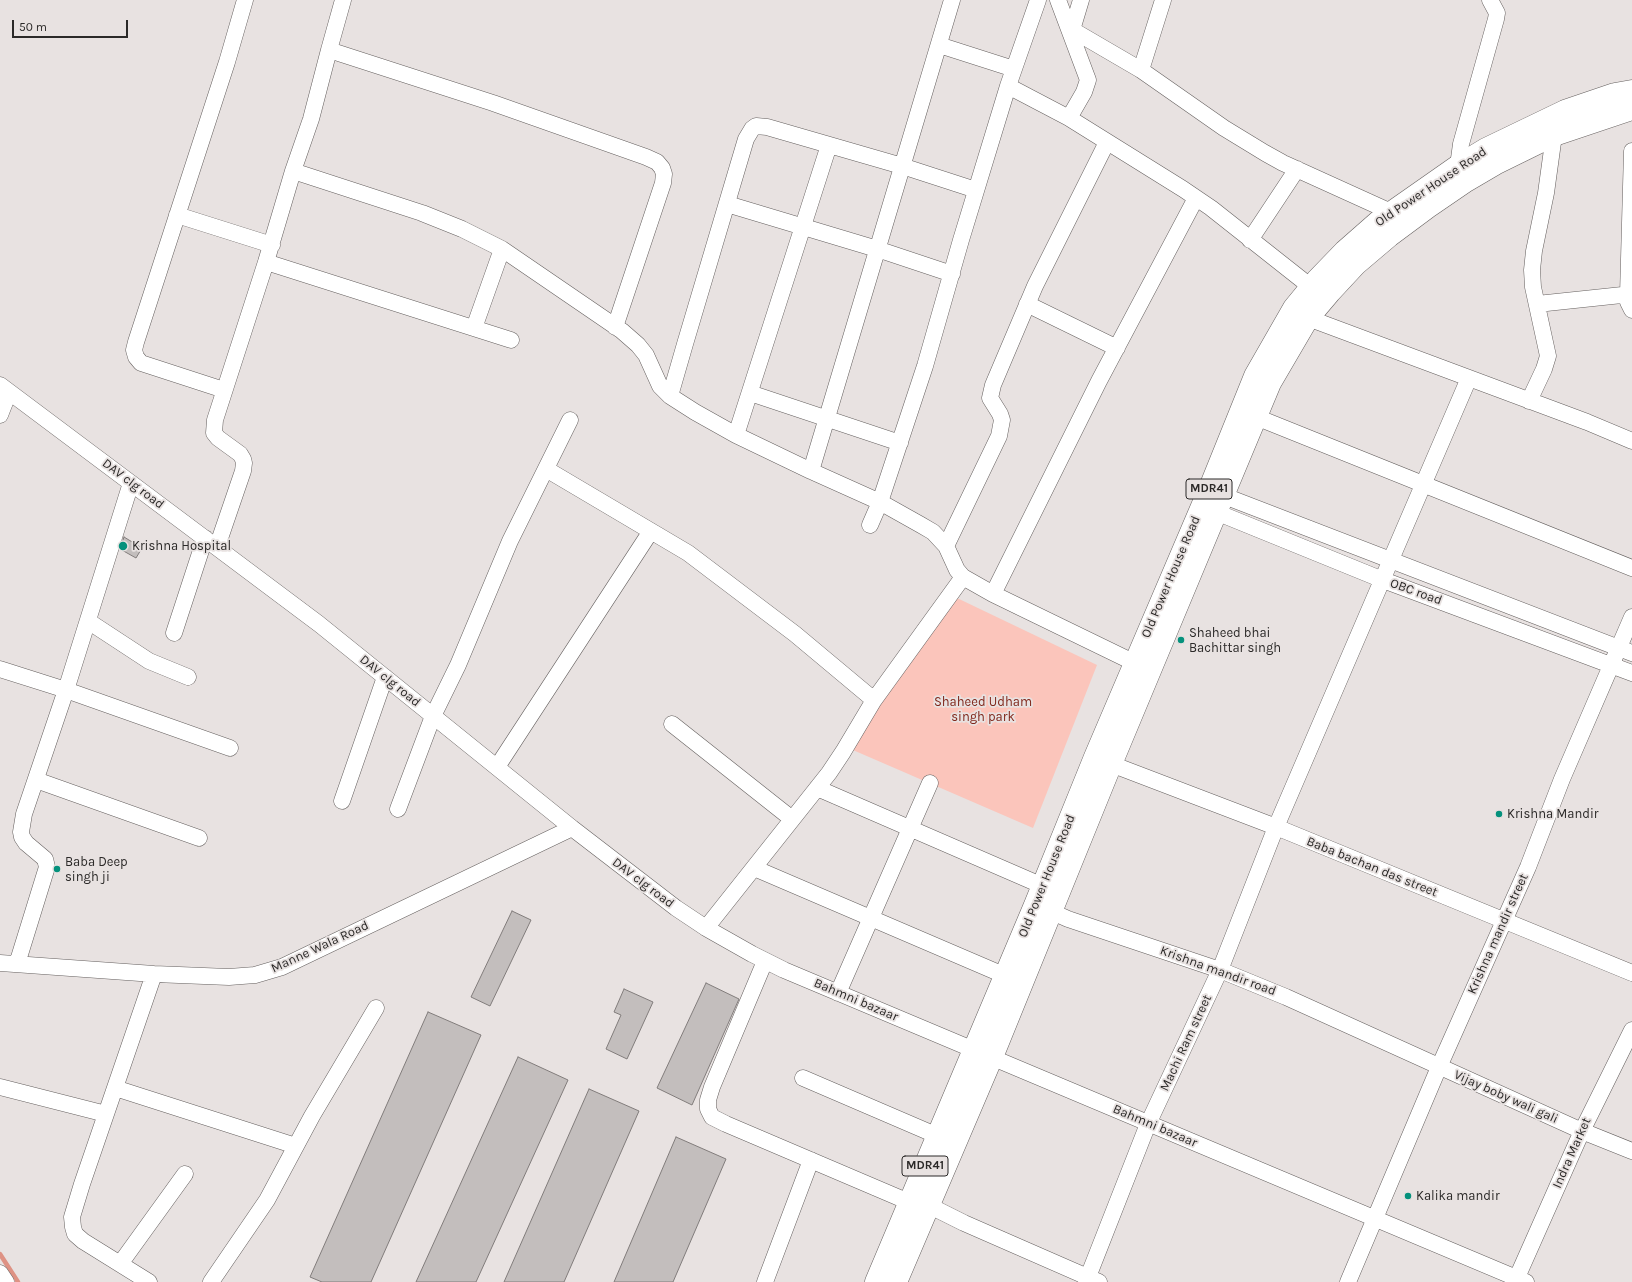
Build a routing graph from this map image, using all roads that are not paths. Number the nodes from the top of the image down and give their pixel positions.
1 (245, 0) edge
2 (343, 0) edge
3 (952, 0) edge
4 (1038, 0) edge
5 (1058, 0) edge
6 (1081, 0) edge
7 (1163, 0) edge
8 (1490, 0) edge
9 (1070, 29) junction
10 (939, 45) junction
11 (329, 50) junction
12 (1014, 69) junction
13 (1141, 70) junction
14 (1008, 86) junction
15 (1632, 91) edge
16 (1632, 109) edge
17 (1068, 118) junction
18 (1554, 135) junction
19 (1107, 142) junction
20 (829, 145) junction
21 (1632, 151) edge
22 (902, 166) junction
23 (1298, 169) junction
24 (293, 171) junction
25 (1462, 173) junction
26 (976, 190) junction
27 (1196, 198) junction
28 (727, 204) junction
29 (1391, 212) junction
30 (177, 215) junction
31 (802, 227) junction
32 (1250, 240) junction
33 (272, 245) junction
34 (502, 249) junction
35 (877, 249) junction
36 (266, 262) junction
37 (952, 274) junction
38 (1311, 287) junction
39 (1630, 294) edge
40 (1027, 304) junction
41 (1537, 304) junction
42 (1632, 310) edge
43 (1308, 318) junction
44 (615, 327) junction
45 (474, 328) junction
46 (511, 340) dead end
47 (1117, 348) junction
48 (1469, 378) junction
49 (5, 389) edge
50 (224, 390) junction
51 (750, 393) junction
52 (670, 396) junction
53 (1529, 401) junction
54 (0, 415) edge
55 (1256, 417) junction
56 (570, 420) dead end
57 (826, 420) junction
58 (736, 435) junction
59 (1632, 441) edge
60 (900, 443) junction
61 (546, 469) junction
62 (810, 471) junction
63 (131, 483) junction
64 (1424, 485) junction
65 (1213, 501) junction
66 (880, 502) junction
67 (870, 525) dead end
68 (651, 531) junction
69 (211, 543) junction
70 (946, 546) junction
71 (1392, 561) junction
72 (1632, 568) edge
73 (963, 577) junction
74 (1383, 580) junction
75 (992, 594) junction
76 (1632, 617) edge
77 (88, 621) junction
78 (174, 633) dead end
79 (1626, 651) edge
80 (1135, 663) junction
81 (1612, 665) junction
82 (0, 669) edge
83 (1632, 672) edge
84 (188, 677) dead end
85 (385, 677) junction
86 (66, 690) junction
87 (874, 700) junction
88 (433, 716) junction
89 (672, 724) dead end
90 (230, 748) dead end
91 (1111, 764) junction
92 (497, 768) junction
93 (36, 780) junction
94 (930, 783) dead end
95 (817, 788) junction
96 (342, 801) dead end
97 (398, 809) dead end
98 (792, 819) junction
99 (1276, 827) junction
100 (572, 828) junction
101 (911, 828) junction
102 (199, 838) dead end
103 (754, 868) junction
104 (1043, 886) junction
105 (1050, 911) junction
106 (871, 918) junction
107 (1505, 921) junction
108 (706, 928) junction
109 (765, 961) junction
110 (0, 963) edge
111 (17, 964) junction
112 (784, 970) joint
113 (1220, 970) junction
114 (1632, 973) edge
115 (154, 974) junction
116 (1006, 976) junction
117 (838, 992) junction
118 (376, 1008) dead end
119 (1632, 1030) edge
120 (1381, 1040) joint
121 (983, 1054) junction
122 (1439, 1067) junction
123 (803, 1078) dead end
124 (0, 1087) edge
125 (115, 1088) junction
126 (106, 1114) junction
127 (1148, 1124) junction
128 (1582, 1131) junction
129 (938, 1136) junction
130 (296, 1146) junction
131 (1632, 1151) edge
132 (811, 1160) junction
133 (185, 1174) dead end
134 (919, 1203) junction
135 (1374, 1218) junction
136 (120, 1264) junction
137 (0, 1273) edge
138 (1091, 1280) edge
139 (1519, 1281) edge
140 (6, 1282) edge
141 (149, 1282) edge
142 (211, 1282) edge
143 (765, 1282) edge
144 (876, 1282) edge
145 (896, 1282) edge
146 (1348, 1282) edge

1 - 30 street
2 - 11 street
3 - 10 street
4 - 12 street
5 - 9 street
6 - 9 street
7 - 13 street
8 - 25 street
9 - 13 street
9 - 17 street
10 - 12 street
10 - 22 street
11 - 24 street
11 - 44 street
12 - 14 street
13 - 23 street
14 - 17 street
14 - 26 street
15 - 25 highway, Old Power House Road / MDR41
16 - 18 highway, Old Power House Road / MDR41
17 - 19 street
18 - 25 highway, Old Power House Road / MDR41
18 - 41 street
19 - 27 street
19 - 40 street
20 - 22 street
20 - 28 street
20 - 31 street
21 - 39 street
22 - 26 street
22 - 35 street
23 - 29 street
23 - 32 street
24 - 33 street
24 - 34 street
25 - 29 highway, Old Power House Road / MDR41
25 - 43 highway, Old Power House Road / MDR41
26 - 37 street
27 - 32 street
27 - 47 street
28 - 31 street
28 - 52 street
29 - 38 highway, Old Power House Road / MDR41
30 - 33 street
30 - 50 street
31 - 35 street
31 - 51 street
32 - 38 street
33 - 36 street
34 - 44 street
34 - 45 street
35 - 37 street
35 - 57 street
36 - 45 street
36 - 50 street
37 - 60 street
38 - 65 highway, Old Power House Road / MDR41
39 - 41 street
39 - 42 street
40 - 47 street
40 - 70 street
41 - 53 street
43 - 48 street
43 - 55 highway, Old Power House Road / MDR41
44 - 52 street
45 - 46 street
47 - 75 street
48 - 53 street
48 - 64 street, Machi Ram street
49 - 54 street
49 - 63 street, DAV clg road
50 - 69 street
51 - 57 street
51 - 58 street
52 - 58 street
53 - 59 street
55 - 64 street
55 - 65 highway, Old Power House Road / MDR41
56 - 61 street
57 - 60 street
57 - 62 street
58 - 62 street
60 - 66 street
61 - 68 street
61 - 88 street
62 - 66 street
63 - 69 street, DAV clg road
63 - 77 street
64 - 71 street, Machi Ram street
64 - 72 street
65 - 71 street, OBC road
65 - 74 street, OBC road
65 - 80 highway, Old Power House Road / MDR41
65 - 91 highway, Old Power House Road / MDR41
66 - 67 street
66 - 70 street
68 - 87 street
68 - 92 street
69 - 78 street
69 - 85 street, DAV clg road
70 - 73 street
71 - 74 street, Machi Ram street
71 - 79 street, OBC road
73 - 75 street
73 - 87 street
74 - 81 street, OBC road
74 - 99 street, Machi Ram street
75 - 80 street
76 - 79 street, Krishna mandir street
77 - 84 street
77 - 86 street
79 - 81 street, Krishna mandir street
80 - 104 highway, Old Power House Road / MDR41
81 - 83 street, OBC road
81 - 107 street, Krishna mandir street
82 - 86 street
85 - 88 street, DAV clg road
85 - 96 street
86 - 90 street
86 - 93 street
87 - 95 street
88 - 92 street, DAV clg road
88 - 97 street
89 - 98 street
91 - 99 street, Baba bachan das street
91 - 105 highway, Old Power House Road / MDR41
92 - 100 street, DAV clg road
93 - 102 street
93 - 111 street
94 - 101 street
95 - 98 street
95 - 101 street
98 - 103 street
99 - 107 street, Baba bachan das street
99 - 113 street, Machi Ram street
100 - 108 street, DAV clg road
100 - 115 street, Manne Wala Road
101 - 104 street
101 - 106 street
103 - 106 street
103 - 108 street
104 - 116 highway, Old Power House Road / MDR41
105 - 113 street, Krishna mandir road
105 - 121 highway, Old Power House Road / MDR41
106 - 116 street
106 - 117 street
107 - 114 street, Baba bachan das street
107 - 122 street, Krishna mandir street
108 - 109 street, DAV clg road
109 - 112 street, DAV clg road
109 - 132 street
110 - 111 street, Manne Wala Road
111 - 115 street, Manne Wala Road
112 - 117 street, Bahmni bazaar
113 - 120 street, Krishna mandir road
113 - 127 street, Machi Ram street
115 - 125 street
116 - 121 highway, Old Power House Road / MDR41
117 - 121 street, Bahmni bazaar
118 - 130 street
119 - 128 street, Indra Market
120 - 122 street, Vijay boby wali gali
121 - 127 street, Bahmni bazaar
121 - 129 highway, MDR41
121 - 134 highway, MDR41
122 - 128 street, Vijay boby wali gali
122 - 135 street, Krishna mandir street
123 - 129 street
124 - 126 street
125 - 126 street
125 - 130 street
126 - 136 street
127 - 135 street, Bahmni bazaar
127 - 138 street, Machi Ram street
128 - 131 street, Vijay boby wali gali
128 - 139 street, Indra Market
129 - 134 highway, MDR41
130 - 142 street
132 - 134 street
132 - 143 street
133 - 136 street
134 - 138 street
134 - 144 highway, MDR41
134 - 145 highway, MDR41
135 - 139 street, Bahmni bazaar
135 - 146 street, Krishna mandir street
136 - 141 street
137 - 140 street

